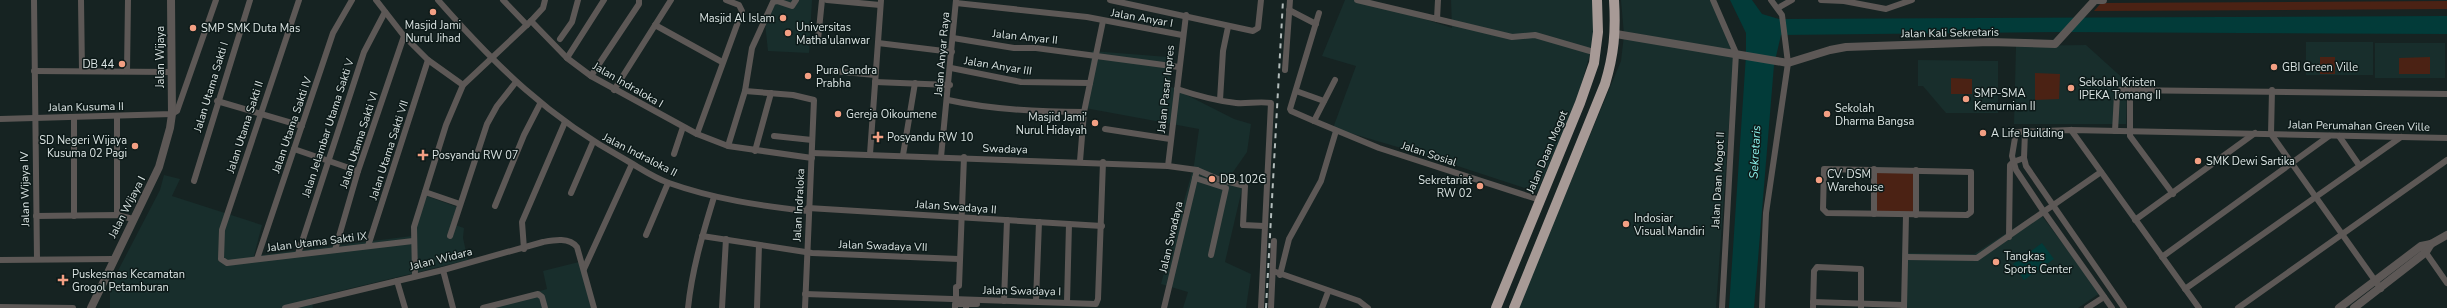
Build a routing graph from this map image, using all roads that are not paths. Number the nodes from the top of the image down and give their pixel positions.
1 (34, 0) edge
2 (81, 0) edge
3 (128, 0) edge
4 (171, 0) edge
5 (216, 0) edge
6 (250, 0) edge
7 (299, 0) edge
8 (352, 0) edge
9 (376, 0) edge
10 (438, 0) edge
11 (503, 0) edge
12 (545, 0) edge
13 (578, 0) edge
14 (604, 0) edge
15 (639, 0) edge
16 (671, 0) edge
17 (726, 0) edge
18 (796, 0) edge
19 (822, 0) edge
20 (828, 0) edge
21 (1110, 0) edge
22 (1261, 0) edge
23 (1290, 0) edge
24 (1357, 0) edge
25 (1438, 0) edge
26 (1597, 0) edge
27 (1614, 0) edge
28 (1713, 0) edge
29 (1771, 0) edge
30 (1792, 0) edge
31 (1821, 0) edge
32 (1912, 0) edge
33 (2103, 0) edge
34 (2094, 1) edge
35 (956, 2) edge
36 (880, 3) edge
37 (1389, 3) edge
38 (1778, 8) junction
39 (1289, 10) junction
40 (385, 12) junction
41 (1319, 13) dead end
42 (1186, 15) junction
43 (1437, 19) junction
44 (1103, 21) junction
45 (529, 23) junction
46 (1316, 24) junction
47 (655, 25) junction
48 (1228, 27) junction
49 (1616, 34) junction
50 (1182, 35) junction
51 (404, 36) junction
52 (953, 38) junction
53 (560, 39) dead end
54 (818, 40) dead end
55 (878, 43) junction
56 (952, 52) junction
57 (1597, 53) junction
58 (1739, 53) junction
59 (1094, 56) junction
60 (492, 58) junction
61 (567, 58) junction
62 (428, 60) junction
63 (722, 62) junction
64 (1784, 63) junction
65 (1179, 67) junction
66 (951, 68) junction
67 (1285, 70) dead end
68 (34, 71) junction
69 (82, 71) junction
70 (128, 71) junction
71 (833, 71) dead end
72 (171, 72) junction
73 (875, 75) junction
74 (591, 76) junction
75 (1335, 80) dead end
76 (2125, 80) dead end
77 (516, 82) junction
78 (875, 82) junction
79 (915, 83) junction
80 (1090, 83) junction
81 (463, 85) junction
82 (950, 85) junction
83 (1177, 89) junction
84 (614, 90) junction
85 (2130, 90) junction
86 (2272, 90) junction
87 (744, 91) junction
88 (1296, 91) junction
89 (771, 93) junction
90 (2447, 94) edge
91 (948, 100) junction
92 (1220, 100) junction
93 (217, 101) junction
94 (1324, 101) junction
95 (540, 104) junction
96 (1084, 112) junction
97 (260, 113) junction
98 (172, 114) junction
99 (117, 116) junction
100 (74, 117) junction
101 (34, 118) junction
102 (0, 119) edge
103 (1314, 121) junction
104 (565, 122) junction
105 (302, 126) junction
106 (684, 128) junction
107 (1105, 129) dead end
108 (2071, 130) junction
109 (1336, 131) junction
110 (2115, 131) junction
111 (2025, 132) junction
112 (2129, 132) junction
113 (2255, 133) junction
114 (697, 134) junction
115 (2270, 134) junction
116 (774, 136) dead end
117 (2329, 136) junction
118 (2339, 136) junction
119 (2402, 136) junction
120 (2447, 138) edge
121 (812, 140) junction
122 (1170, 140) junction
123 (593, 142) junction
124 (729, 144) junction
125 (294, 149) junction
126 (755, 151) junction
127 (674, 154) dead end
128 (870, 154) junction
129 (812, 155) junction
130 (903, 155) junction
131 (941, 157) junction
132 (964, 158) junction
133 (2024, 158) junction
134 (2447, 160) edge
135 (1080, 161) junction
136 (328, 162) junction
137 (1103, 162) junction
138 (2013, 162) junction
139 (2289, 163) junction
140 (632, 164) junction
141 (2359, 165) junction
142 (1168, 166) junction
143 (1874, 169) junction
144 (1197, 170) junction
145 (1916, 170) junction
146 (358, 171) junction
147 (2101, 172) junction
148 (1195, 178) junction
149 (194, 181) dead end
150 (668, 183) junction
151 (425, 192) junction
152 (570, 193) dead end
153 (2173, 194) junction
154 (714, 197) junction
155 (2314, 197) junction
156 (1540, 200) junction
157 (460, 204) junction
158 (2053, 205) junction
159 (495, 206) dead end
160 (808, 209) junction
161 (2044, 212) junction
162 (1874, 214) junction
163 (116, 215) junction
164 (1906, 215) junction
165 (1916, 215) junction
166 (36, 216) junction
167 (74, 216) junction
168 (961, 218) junction
169 (133, 219) junction
170 (1007, 220) junction
171 (2136, 220) junction
172 (1038, 222) junction
173 (1069, 224) junction
174 (1102, 226) junction
175 (1264, 226) junction
176 (2341, 234) junction
177 (646, 235) dead end
178 (2447, 235) edge
179 (450, 236) dead end
180 (702, 236) junction
181 (2009, 237) junction
182 (726, 239) junction
183 (413, 241) junction
184 (1274, 241) dead end
185 (759, 245) junction
186 (368, 246) junction
187 (524, 249) junction
188 (2424, 249) junction
189 (334, 250) junction
190 (806, 252) junction
191 (298, 254) junction
192 (1211, 256) dead end
193 (1518, 256) junction
194 (1906, 257) junction
195 (2162, 257) junction
196 (114, 258) junction
197 (37, 259) junction
198 (257, 259) junction
199 (959, 259) junction
200 (0, 260) edge
201 (223, 262) joint
202 (1532, 263) junction
203 (584, 269) junction
204 (1512, 269) junction
205 (443, 270) junction
206 (1272, 271) junction
207 (415, 275) junction
208 (1280, 275) junction
209 (1527, 276) junction
210 (398, 281) junction
211 (2375, 282) junction
212 (2447, 283) edge
213 (2185, 289) junction
214 (2380, 289) junction
215 (1328, 292) junction
216 (805, 294) junction
217 (2104, 297) junction
218 (956, 299) junction
219 (1004, 301) junction
220 (1036, 301) junction
221 (1066, 302) junction
222 (1813, 305) edge
223 (501, 306) edge
224 (966, 306) edge
225 (1861, 306) edge
226 (0, 307) edge
227 (91, 307) edge
228 (1366, 307) edge
229 (1904, 307) edge
230 (73, 308) edge
231 (285, 308) edge
232 (404, 308) edge
233 (453, 308) edge
234 (483, 308) edge
235 (545, 308) edge
236 (594, 308) edge
237 (688, 308) edge
238 (722, 308) edge
239 (757, 308) edge
240 (805, 308) edge
241 (955, 308) edge
242 (1004, 308) edge
243 (1164, 308) edge
244 (1261, 308) edge
245 (1271, 308) edge
246 (1322, 308) edge
247 (1496, 308) edge
248 (1514, 308) edge
249 (1722, 308) edge
250 (1762, 308) edge
251 (2087, 308) edge
252 (2112, 308) edge
253 (2124, 308) edge
254 (2199, 308) edge
255 (2238, 308) edge
256 (2339, 308) edge
257 (2354, 308) edge

1 - 68 street, Jalan Wijaya IV
2 - 69 street
3 - 70 street
4 - 72 street, Jalan Wijaya
5 - 98 street
6 - 93 street, Jalan Utama Sakti I
7 - 97 street, Jalan Utama Sakti II
8 - 105 street, Jalan Utama Sakti IV
9 - 40 street
10 - 60 street, Jalan Indraloka II
11 - 45 street, Jalan Indraloka I
12 - 45 street
13 - 53 street
14 - 61 street
15 - 74 street
16 - 47 street
17 - 63 street
18 - 87 street
19 - 54 street
20 - 36 street
21 - 42 street
22 - 48 street
23 - 39 street
24 - 37 street
25 - 43 street
26 - 57 highway, Jalan Daan Mogot
27 - 49 highway
28 - 58 street
29 - 38 street
30 - 38 street
31 - 32 street
33 - 34 street
34 - 64 street, Jalan Kali Sekretaris
35 - 44 street, Jalan Anyar I
35 - 52 street, Jalan Anyar Raya
36 - 55 street
37 - 43 street
38 - 64 street
39 - 46 street
39 - 67 street
40 - 51 street
40 - 136 street, Jalan Jelambar Utama Sakti V
41 - 46 street, Jalan Sosial
42 - 48 street
42 - 50 street, Jalan Pasar Inpres
43 - 57 street
44 - 50 street, Jalan Anyar I
44 - 59 street
45 - 60 street
45 - 61 street, Jalan Indraloka I
46 - 88 street, Jalan Sosial
47 - 63 street
47 - 84 street
48 - 92 street
49 - 58 street
49 - 202 highway
50 - 65 street, Jalan Pasar Inpres
51 - 62 street
51 - 146 street, Jalan Utama Sakti VI
52 - 56 street, Jalan Anyar Raya
52 - 59 street, Jalan Anyar II
55 - 56 street
55 - 73 street
56 - 66 street, Jalan Anyar Raya
57 - 156 highway, Jalan Daan Mogot
58 - 64 street
58 - 249 street, Jalan Daan Mogot II
59 - 65 street, Jalan Anyar II
59 - 80 street
60 - 77 street, Jalan Indraloka II
60 - 81 street
61 - 74 street, Jalan Indraloka I
62 - 81 street
62 - 186 street, Jalan Utama Sakti VII
63 - 114 street
64 - 250 street
65 - 83 street, Jalan Pasar Inpres
66 - 80 street, Jalan Anyar III
66 - 82 street, Jalan Anyar Raya
68 - 69 street
68 - 101 street, Jalan Wijaya IV
69 - 70 street
70 - 72 street
71 - 73 street
72 - 98 street, Jalan Wijaya
73 - 78 street
74 - 84 street, Jalan Indraloka I
75 - 94 street
76 - 85 street
77 - 95 street, Jalan Indraloka II
77 - 157 street
78 - 79 street
78 - 128 street
79 - 82 street
79 - 130 street
80 - 96 street
81 - 151 street
82 - 91 street, Jalan Anyar Raya
83 - 92 street
83 - 122 street, Jalan Pasar Inpres
84 - 106 street, Jalan Indraloka I
85 - 86 street
85 - 110 street
85 - 112 street
86 - 90 street
86 - 115 street
87 - 89 street
87 - 124 street
88 - 94 street
88 - 103 street, Jalan Sosial
89 - 121 street, Jalan Indraloka
89 - 126 street
91 - 96 street
91 - 131 street, Jalan Anyar Raya
92 - 175 street
93 - 97 street
93 - 149 street, Jalan Utama Sakti I
94 - 103 street
95 - 104 street, Jalan Indraloka II
95 - 159 street
96 - 135 street
97 - 105 street
97 - 201 street, Jalan Utama Sakti II
98 - 99 street, Jalan Kusuma II
98 - 169 street, Jalan Wijaya I
99 - 100 street, Jalan Kusuma II
99 - 163 street
100 - 101 street, Jalan Kusuma II
100 - 167 street
101 - 102 street, Jalan Kusuma II
101 - 166 street, Jalan Wijaya IV
103 - 109 street, Jalan Sosial
104 - 123 street, Jalan Indraloka II
104 - 187 street
105 - 125 street, Jalan Utama Sakti IV
106 - 114 street, Jalan Indraloka I
106 - 127 street
107 - 122 street
108 - 110 street, Jalan Perumahan Green Ville
108 - 111 street, Jalan Perumahan Green Ville
108 - 147 street
109 - 156 street, Jalan Sosial
109 - 208 street
110 - 112 street, Jalan Perumahan Green Ville
111 - 133 street
111 - 138 street
112 - 113 street, Jalan Perumahan Green Ville
112 - 153 street
113 - 115 street, Jalan Perumahan Green Ville
113 - 153 street
114 - 124 street, Jalan Indraloka I
115 - 117 street, Jalan Perumahan Green Ville
115 - 139 street
116 - 121 street
117 - 118 street, Jalan Perumahan Green Ville
117 - 139 street
118 - 119 street, Jalan Perumahan Green Ville
118 - 141 street
119 - 120 street, Jalan Perumahan Green Ville
119 - 141 street
121 - 129 street, Jalan Indraloka
122 - 142 street, Jalan Pasar Inpres
123 - 140 street, Jalan Indraloka II
123 - 152 street
124 - 126 street, Jalan Indraloka I
125 - 136 street
125 - 198 street, Jalan Utama Sakti IV
126 - 129 street, Jalan Indraloka I
128 - 129 street, Swadaya
128 - 130 street, Swadaya
129 - 160 street, Jalan Indraloka
130 - 131 street, Swadaya
131 - 132 street, Swadaya
132 - 135 street, Swadaya
132 - 168 street
133 - 138 street
133 - 158 street
134 - 176 street
135 - 137 street, Swadaya
136 - 146 street
136 - 191 street, Jalan Jelambar Utama Sakti V
137 - 142 street, Swadaya
137 - 174 street, Jalan Swadaya I
138 - 161 street
138 - 181 street
139 - 155 street
139 - 195 street
140 - 150 street, Jalan Indraloka II
140 - 203 street
141 - 155 street
142 - 144 street, Swadaya
143 - 145 street
143 - 162 street
143 - 162 street
144 - 148 street, Jalan Swadaya
144 - 175 street, Swadaya
145 - 165 street
145 - 165 street
146 - 189 street, Jalan Utama Sakti VI
147 - 158 street
147 - 171 street
148 - 192 street
148 - 243 street, Jalan Swadaya
150 - 154 street, Jalan Indraloka II
150 - 177 street
151 - 157 street
151 - 183 street
153 - 171 street
154 - 160 street, Jalan Indraloka II
154 - 180 street
155 - 176 street
155 - 213 street
156 - 193 highway, Jalan Daan Mogot
157 - 179 street
158 - 161 street
158 - 253 street
160 - 168 street, Jalan Swadaya II
160 - 190 street, Jalan Indraloka
161 - 181 street
161 - 217 street
162 - 164 street
163 - 167 street
163 - 169 street
164 - 165 street
164 - 194 street
166 - 167 street
166 - 197 street, Jalan Wijaya IV
168 - 170 street, Jalan Swadaya II
168 - 199 street
169 - 196 street, Jalan Wijaya I
170 - 172 street, Jalan Swadaya II
170 - 219 street
171 - 195 street
172 - 173 street, Jalan Swadaya II
172 - 220 street
173 - 174 street, Jalan Swadaya II
173 - 221 street
174 - 221 street, Jalan Swadaya I
175 - 244 street
176 - 211 street
176 - 255 street
178 - 188 street
180 - 182 street, Jalan Swadaya VII
180 - 237 street
181 - 194 street
182 - 185 street, Jalan Swadaya VII
182 - 238 street
183 - 186 street, Jalan Utama Sakti IX
183 - 207 street
184 - 206 street
185 - 190 street, Jalan Swadaya VII
185 - 239 street
186 - 189 street, Jalan Utama Sakti IX
187 - 203 street, Jalan Widara
187 - 205 street, Jalan Widara
188 - 211 street
188 - 212 street
188 - 214 street
189 - 191 street, Jalan Utama Sakti IX
190 - 199 street, Jalan Swadaya VII
190 - 216 street, Jalan Indraloka
191 - 198 street, Jalan Utama Sakti IX
193 - 202 highway
193 - 204 highway, Jalan Daan Mogot
194 - 229 street
195 - 213 street
196 - 197 street
196 - 227 street, Jalan Wijaya I
197 - 200 street
198 - 201 street, Jalan Utama Sakti IX
199 - 218 street
202 - 209 highway
203 - 236 street, Jalan Widara
204 - 209 highway
204 - 247 highway, Jalan Daan Mogot
205 - 207 street, Jalan Widara
205 - 233 street
206 - 208 street
206 - 245 street
207 - 210 street, Jalan Widara
208 - 215 street
209 - 248 highway
210 - 231 street, Jalan Widara
210 - 232 street
211 - 214 street
211 - 256 street
213 - 254 street
214 - 257 street
215 - 228 street
215 - 246 street
216 - 218 street, Jalan Swadaya I
216 - 240 street, Jalan Indraloka
217 - 251 street
217 - 252 street
218 - 219 street, Jalan Swadaya I
219 - 220 street, Jalan Swadaya I
220 - 221 street, Jalan Swadaya I
222 - 225 street
222 - 225 street
223 - 234 street
223 - 235 street
224 - 241 street
224 - 242 street
225 - 229 street
226 - 230 street

